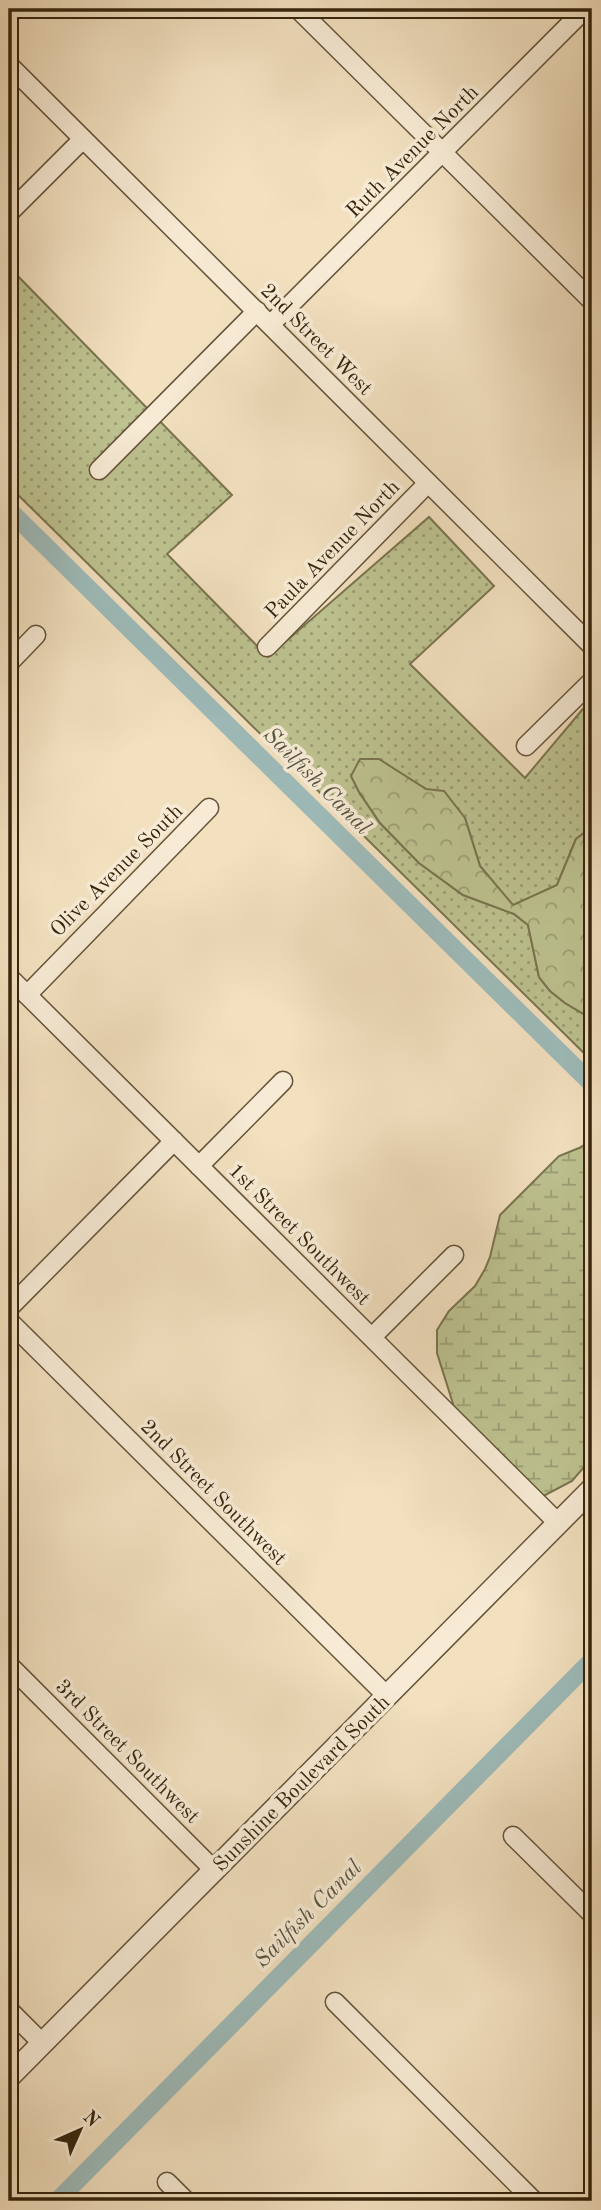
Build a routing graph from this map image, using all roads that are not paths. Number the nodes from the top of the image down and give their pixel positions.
1 (298, 9) edge
2 (585, 9) edge
3 (9, 65) edge
4 (83, 139) junction
5 (442, 153) junction
6 (9, 213) edge
7 (592, 302) edge
8 (257, 311) junction
9 (271, 324) junction
10 (99, 470) dead end
11 (428, 483) junction
12 (36, 635) dead end
13 (592, 646) edge
14 (267, 647) dead end
15 (9, 663) edge
16 (592, 681) edge
17 (526, 746) dead end
18 (209, 808) dead end
19 (9, 977) edge
20 (27, 995) junction
21 (283, 1081) dead end
22 (174, 1141) junction
23 (199, 1166) junction
24 (454, 1255) dead end
25 (9, 1308) edge
26 (9, 1321) edge
27 (372, 1337) junction
28 (592, 1489) edge
29 (558, 1523) junction
30 (9, 1665) edge
31 (387, 1696) junction
32 (513, 1836) dead end
33 (214, 1870) junction
34 (592, 1913) edge
35 (335, 2002) dead end
36 (9, 2010) edge
37 (42, 2043) junction
38 (9, 2077) edge
39 (167, 2182) dead end
40 (186, 2201) edge
41 (534, 2201) edge

1 - 5 street
2 - 5 street, Ruth Avenue North
3 - 4 street, 2nd Street West
4 - 6 street
4 - 8 street, 2nd Street West
5 - 7 street
5 - 9 street, Ruth Avenue North
8 - 9 street, 2nd Street West
8 - 10 street
9 - 11 street, 2nd Street West
11 - 13 street, 2nd Street West
11 - 14 street, Paula Avenue North
12 - 15 street
16 - 17 street
18 - 20 street, Olive Avenue South
19 - 20 street, 1st Street Southwest
20 - 22 street, 1st Street Southwest
21 - 23 street
22 - 23 street, 1st Street Southwest
22 - 25 street
23 - 27 street, 1st Street Southwest
24 - 27 street
26 - 31 street, 2nd Street Southwest
27 - 29 street, 1st Street Southwest
28 - 29 street, Sunshine Boulevard South
29 - 31 street, Sunshine Boulevard South
30 - 33 street, 3rd Street Southwest
31 - 33 street, Sunshine Boulevard South
32 - 34 street
33 - 37 street, Sunshine Boulevard South
35 - 41 street
36 - 37 street
37 - 38 street, Sunshine Boulevard South
39 - 40 street

